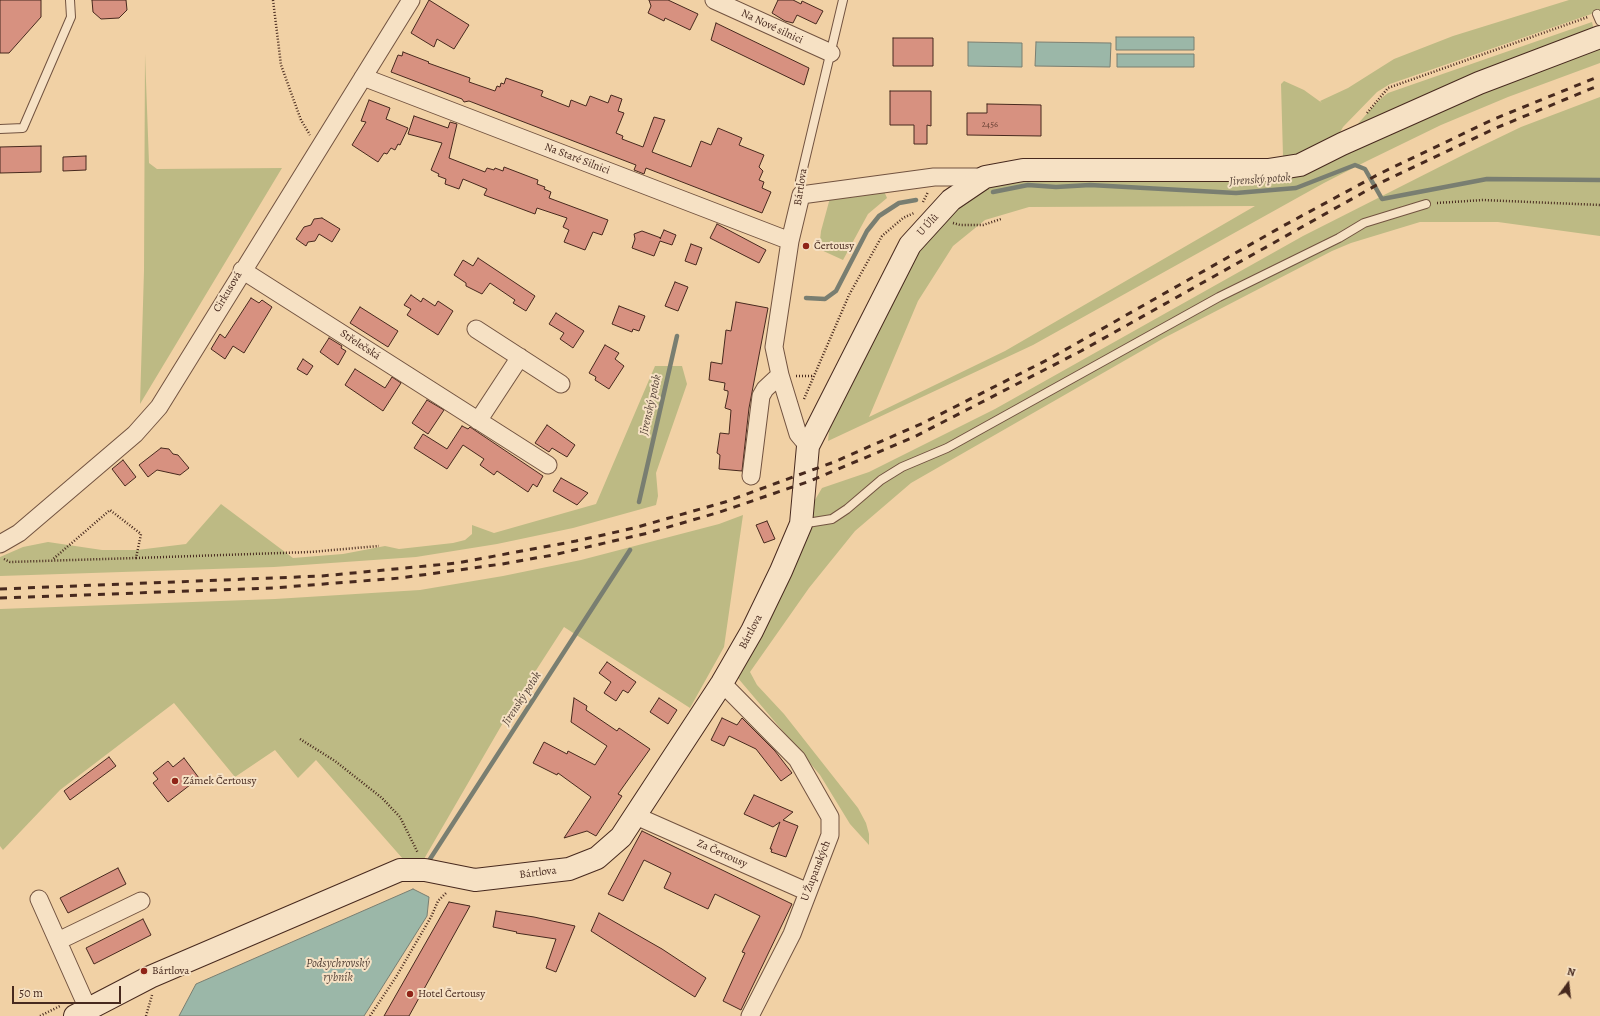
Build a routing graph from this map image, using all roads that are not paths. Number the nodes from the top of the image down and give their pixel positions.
1 (70, 0) edge
2 (411, 0) edge
3 (714, 0) edge
4 (843, 0) edge
5 (1600, 38) edge
6 (831, 53) junction
7 (363, 77) junction
8 (0, 128) edge
9 (985, 177) junction
10 (801, 196) junction
11 (1426, 204) road end
12 (790, 241) junction
13 (242, 270) junction
14 (476, 329) dead end
15 (520, 357) junction
16 (788, 375) junction
17 (561, 384) dead end
18 (478, 421) junction
19 (807, 450) junction
20 (548, 465) dead end
21 (751, 476) dead end
22 (801, 524) junction
23 (0, 544) edge
24 (722, 683) junction
25 (636, 816) junction
26 (808, 892) junction
27 (39, 899) dead end
28 (141, 901) dead end
29 (58, 941) junction
30 (82, 1013) edge
31 (750, 1016) edge

1 - 8 lane
2 - 7 street, Cirkusová
3 - 6 street, Na Nové silnici
4 - 6 lane, Bártlova
5 - 9 street, U Úlů
6 - 10 lane, Bártlova
7 - 12 street, Na Staré Silnici
7 - 13 street, Cirkusová
9 - 10 street
9 - 19 street, U Úlů
10 - 12 street, Bártlova
11 - 22 lane
12 - 16 street, Bártlova
13 - 18 street, Střelečská
13 - 23 street, Cirkusová
14 - 15 street
15 - 17 street
15 - 18 street
16 - 19 street, Bártlova
16 - 21 street
18 - 20 street, Střelečská
19 - 22 street, Bártlova
22 - 24 street, Bártlova
24 - 25 street, Bártlova
24 - 26 street, U Županských
25 - 26 street, Za Čertousy
25 - 30 street, Bártlova
26 - 31 street, U Županských
27 - 29 street, Bártlova
28 - 29 street
29 - 30 street, Bártlova

